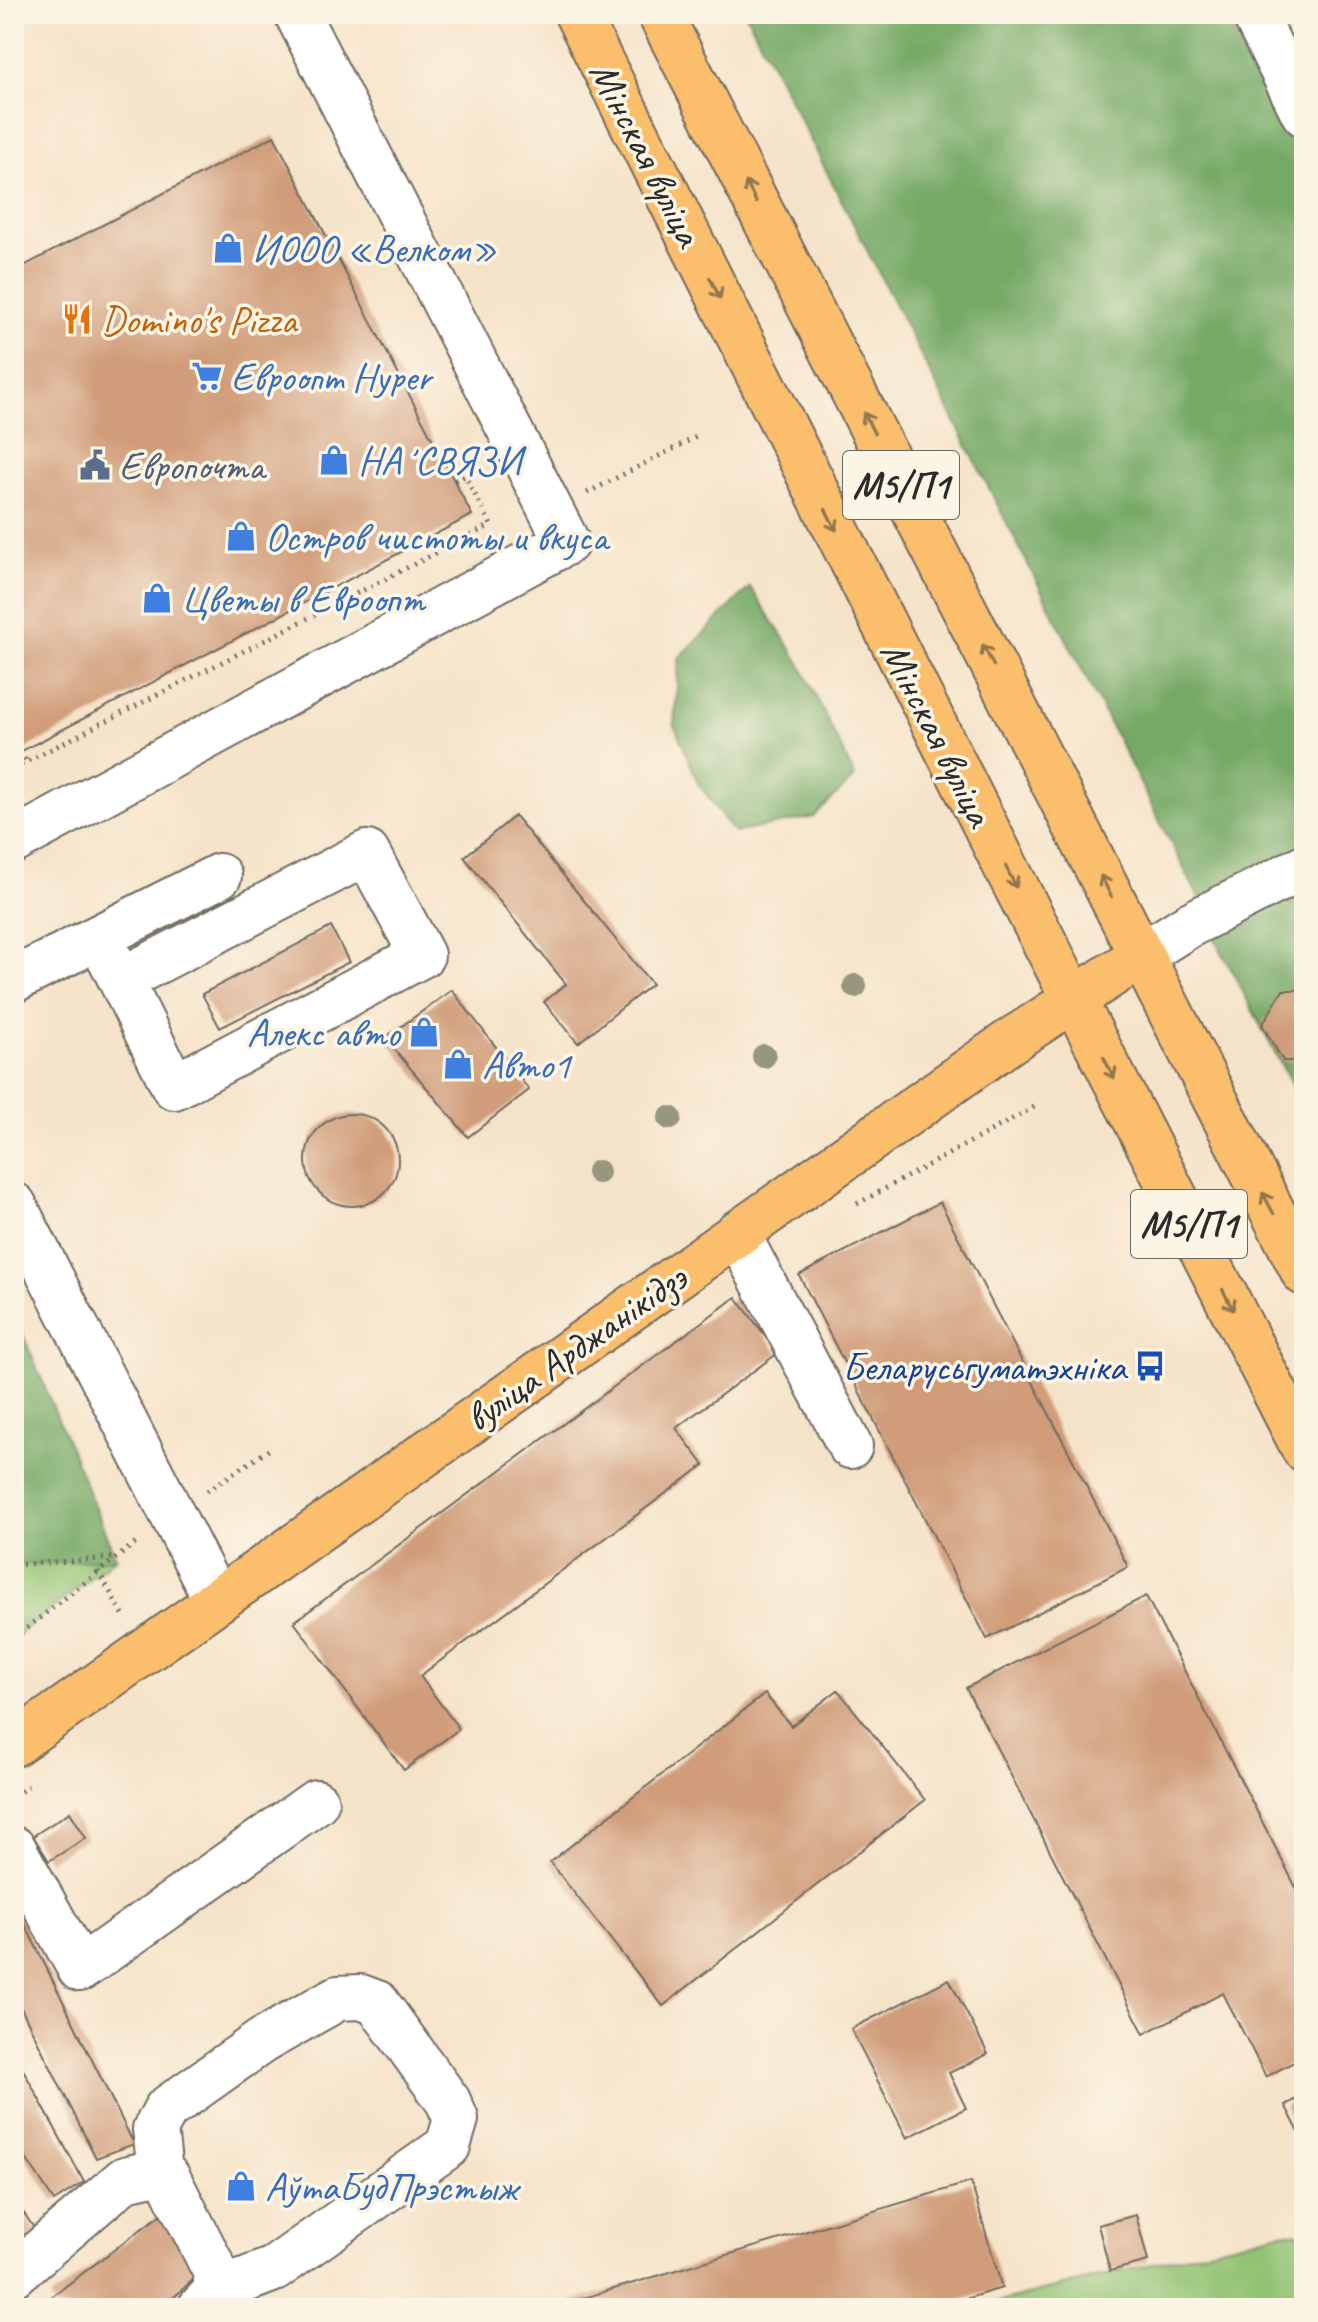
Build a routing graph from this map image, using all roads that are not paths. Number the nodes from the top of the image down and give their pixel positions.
1 (297, 14) edge
2 (577, 14) edge
3 (660, 14) edge
4 (1254, 14) edge
5 (1304, 114) edge
6 (14, 841) edge
7 (1304, 867) edge
8 (219, 876) dead end
9 (100, 938) junction
10 (1140, 956) junction
11 (14, 980) edge
12 (121, 980) junction
13 (1074, 999) junction
14 (14, 1205) edge
15 (737, 1233) junction
16 (1304, 1273) edge
17 (850, 1446) dead end
18 (1304, 1449) edge
19 (216, 1600) junction
20 (14, 1744) edge
21 (316, 1802) dead end
22 (14, 1849) edge
23 (160, 2171) junction
24 (14, 2274) edge
25 (208, 2300) edge

1 - 6 street
2 -> 13 main road, Мінская вуліца / М5/П1
10 -> 3 main road, Мінская вуліца / М5/П1
4 - 5 street
7 - 10 street
8 - 9 street
9 - 11 street
9 - 12 street
10 - 13 main road, вуліца Арджанікідзэ
16 -> 10 main road, Мінская вуліца / М5/П1
12 - 12 street
13 - 15 main road, вуліца Арджанікідзэ
13 -> 18 main road, Мінская вуліца / М5/П1
14 - 19 street
15 - 17 street
15 - 19 main road, вуліца Арджанікідзэ
19 - 20 main road, вуліца Арджанікідзэ
21 - 22 street
23 - 24 street
23 - 25 street
23 - 25 street

